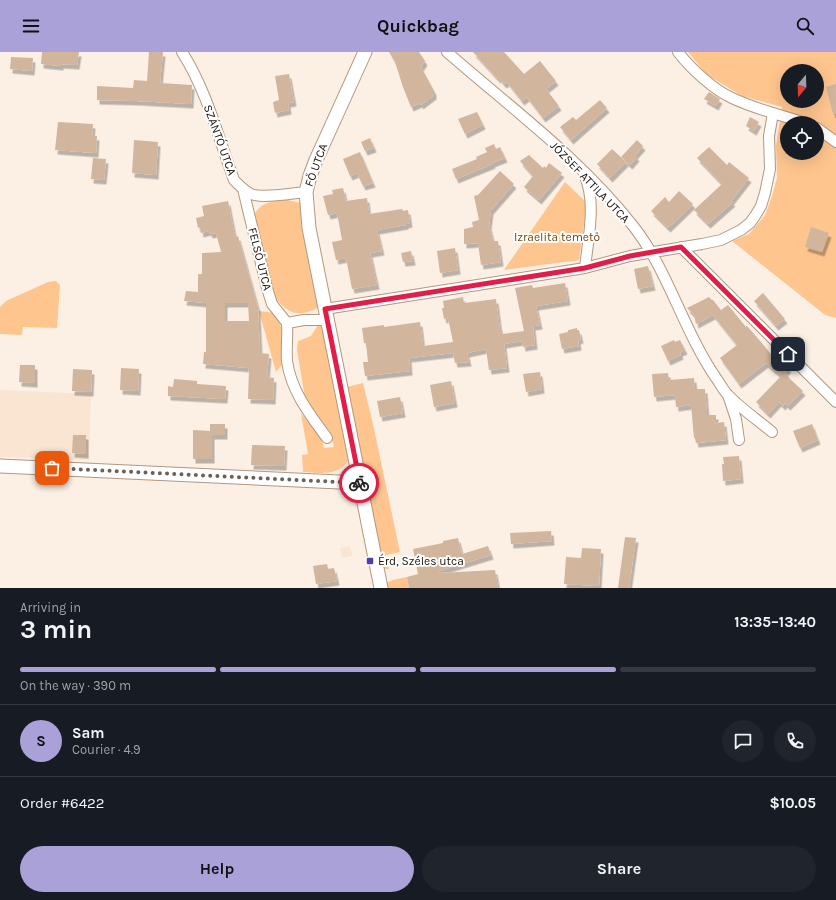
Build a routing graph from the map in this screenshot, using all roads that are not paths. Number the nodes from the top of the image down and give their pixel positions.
1 (182, 52) edge
2 (365, 52) edge
3 (447, 52) edge
4 (678, 52) edge
5 (773, 113) junction
6 (783, 116) edge
7 (824, 133) edge
8 (836, 142) edge
9 (581, 169) junction
10 (243, 189) junction
11 (306, 192) junction
12 (681, 247) junction
13 (652, 252) junction
14 (585, 268) junction
15 (326, 315) junction
16 (287, 324) junction
17 (728, 395) junction
18 (836, 402) edge
19 (772, 432) dead end
20 (327, 438) dead end
21 (739, 440) dead end
22 (0, 466) edge
23 (360, 483) junction
24 (381, 588) edge

1 - 10 street, SZÁNTÓ UTCA
2 - 11 street, FŐ UTCA
3 - 9 street, JÓZSEF ATTILA UTCA
4 - 5 street
5 - 6 street
5 - 12 street
7 - 8 street
9 - 13 street, JÓZSEF ATTILA UTCA
9 - 14 street
10 - 11 street, SZÁNTÓ UTCA
10 - 16 street, FELSŐ UTCA
11 - 15 street, FŐ UTCA
12 - 13 street
12 - 18 street
13 - 14 street
13 - 17 street, JÓZSEF ATTILA UTCA
14 - 15 street
15 - 16 street
15 - 23 street
16 - 20 street
17 - 19 street, JÓZSEF ATTILA UTCA
17 - 21 street
22 - 23 street
23 - 24 street

